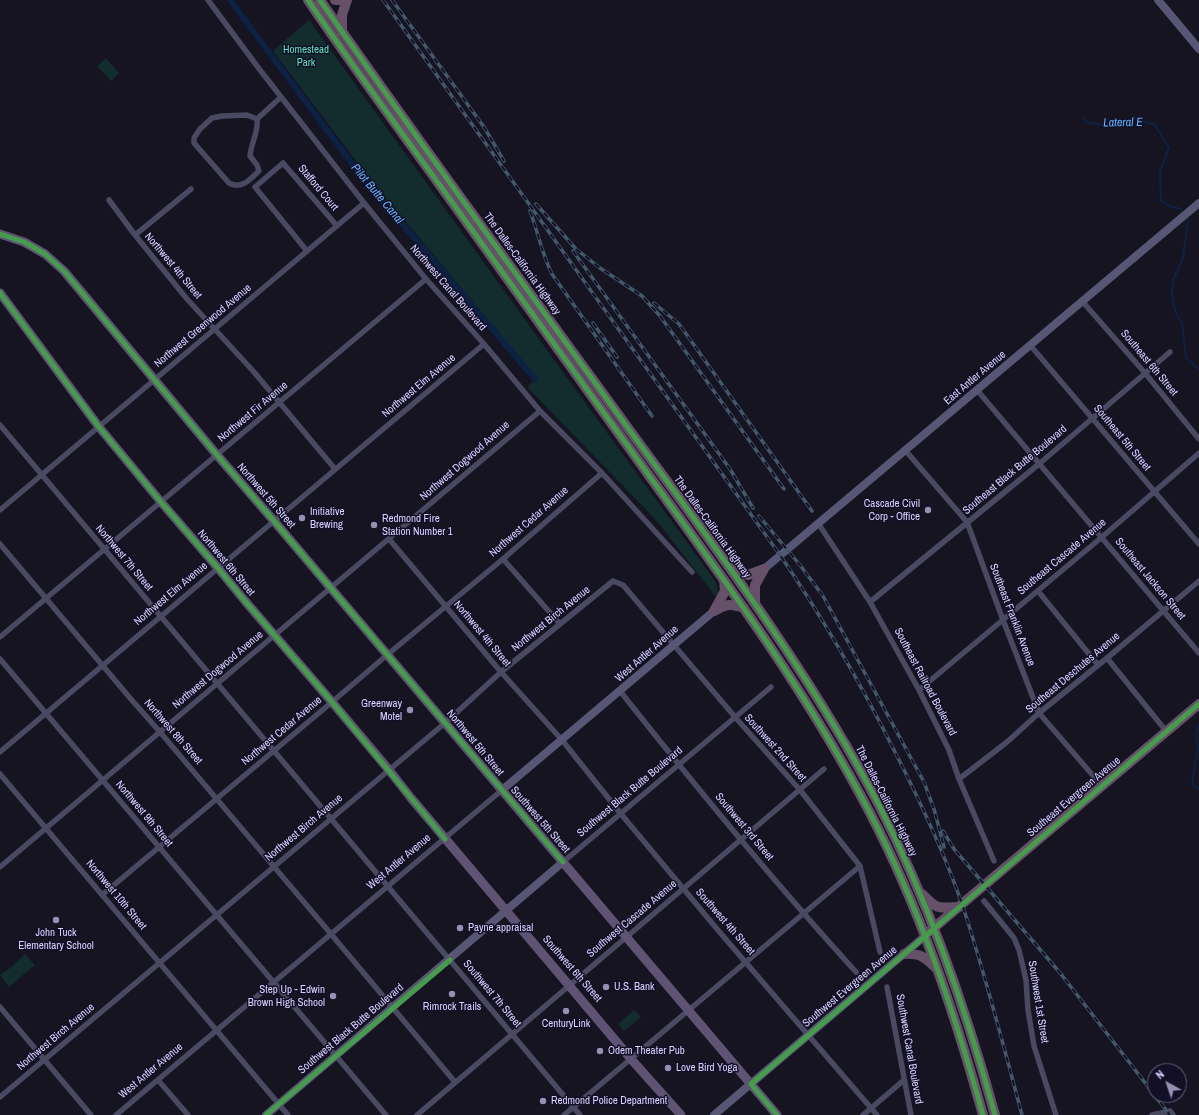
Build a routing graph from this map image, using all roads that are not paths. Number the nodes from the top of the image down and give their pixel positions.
1 (208, 0) edge
2 (308, 0) edge
3 (320, 0) edge
4 (335, 0) edge
5 (339, 0) edge
6 (347, 0) edge
7 (1158, 0) edge
8 (342, 32) junction
9 (1199, 49) edge
10 (282, 97) junction
11 (256, 119) junction
12 (191, 188) dead end
13 (109, 200) dead end
14 (364, 203) junction
15 (1198, 205) edge
16 (337, 226) junction
17 (0, 234) edge
18 (135, 236) junction
19 (307, 252) junction
20 (426, 279) junction
21 (0, 293) edge
22 (1082, 301) junction
23 (214, 330) junction
24 (484, 344) junction
25 (1030, 345) junction
26 (1170, 352) dead end
27 (1145, 373) junction
28 (154, 380) junction
29 (977, 390) junction
30 (279, 403) junction
31 (540, 410) junction
32 (1093, 418) junction
33 (0, 425) edge
34 (99, 427) junction
35 (1199, 439) edge
36 (905, 450) junction
37 (1199, 453) edge
38 (217, 455) junction
39 (1039, 464) junction
40 (335, 469) junction
41 (602, 473) junction
42 (42, 475) junction
43 (1154, 492) junction
44 (161, 502) junction
45 (0, 510) edge
46 (274, 521) junction
47 (967, 522) junction
48 (818, 523) junction
49 (1102, 537) junction
50 (389, 539) junction
51 (0, 544) edge
52 (1199, 544) edge
53 (104, 550) junction
54 (503, 559) junction
55 (218, 568) junction
56 (764, 569) junction
57 (731, 570) junction
58 (692, 572) dead end
59 (724, 580) junction
60 (1199, 581) edge
61 (623, 585) joint
62 (331, 588) junction
63 (1038, 591) junction
64 (46, 599) junction
65 (870, 602) junction
66 (755, 604) junction
67 (446, 606) junction
68 (744, 608) junction
69 (1164, 610) junction
70 (714, 611) junction
71 (160, 617) junction
72 (1003, 620) junction
73 (560, 624) junction
74 (275, 636) junction
75 (0, 637) edge
76 (673, 644) junction
77 (1199, 653) edge
78 (387, 655) junction
79 (1106, 658) junction
80 (0, 659) edge
81 (1098, 665) junction
82 (102, 666) junction
83 (502, 672) junction
84 (217, 684) junction
85 (771, 687) dead end
86 (919, 690) junction
87 (620, 691) junction
88 (332, 702) junction
89 (1199, 704) edge
90 (46, 713) junction
91 (1039, 713) junction
92 (735, 717) junction
93 (445, 723) junction
94 (1166, 731) junction
95 (160, 732) junction
96 (562, 740) junction
97 (274, 751) junction
98 (0, 752) edge
99 (679, 765) junction
100 (824, 769) dead end
101 (389, 770) junction
102 (0, 774) edge
103 (959, 779) junction
104 (103, 781) junction
105 (1102, 786) junction
106 (502, 790) junction
107 (800, 790) junction
108 (217, 799) junction
109 (621, 814) junction
110 (331, 818) junction
111 (46, 828) junction
112 (444, 839) junction
113 (741, 839) junction
114 (159, 847) junction
115 (994, 861) dead end
116 (563, 862) junction
117 (274, 866) junction
118 (860, 866) junction
119 (0, 867) edge
120 (388, 886) junction
121 (683, 889) junction
122 (919, 891) junction
123 (102, 895) junction
124 (984, 901) dead end
125 (960, 906) junction
126 (506, 911) junction
127 (803, 914) junction
128 (216, 915) junction
129 (934, 928) junction
130 (331, 934) junction
131 (926, 936) junction
132 (626, 937) junction
133 (880, 952) dead end
134 (904, 954) junction
135 (450, 960) junction
136 (746, 962) junction
137 (160, 963) junction
138 (938, 970) junction
139 (856, 972) dead end
140 (273, 982) junction
141 (570, 985) junction
142 (887, 987) dead end
143 (0, 1008) edge
144 (392, 1008) junction
145 (688, 1011) junction
146 (216, 1030) junction
147 (513, 1033) junction
148 (808, 1035) junction
149 (336, 1056) junction
150 (631, 1059) junction
151 (45, 1060) junction
152 (158, 1080) junction
153 (904, 1080) junction
154 (456, 1082) junction
155 (751, 1084) junction
156 (0, 1097) edge
157 (279, 1104) junction
158 (574, 1107) junction
159 (871, 1108) junction
160 (1171, 1113) edge
161 (91, 1115) edge
162 (116, 1115) edge
163 (188, 1115) edge
164 (266, 1115) edge
165 (288, 1115) edge
166 (386, 1115) edge
167 (417, 1115) edge
168 (564, 1115) edge
169 (580, 1115) edge
170 (681, 1115) edge
171 (714, 1115) edge
172 (777, 1115) edge
173 (863, 1115) edge
174 (877, 1115) edge
175 (911, 1115) edge
176 (983, 1115) edge
177 (995, 1115) edge
178 (1056, 1115) edge
179 (1152, 1115) edge

1 - 10 street, Northwest Canal Boulevard
2 - 59 highway, The Dalles-California Highway
3 - 8 highway, The Dalles-California Highway
4 - 5 highway
6 - 8 highway
7 - 9 street
8 - 57 highway, The Dalles-California Highway
10 - 11 street
10 - 14 street, Northwest Canal Boulevard
11 - 11 street
12 - 18 street
13 - 18 street, Northwest 4th Street
14 - 16 street, Northwest Greenwood Avenue
14 - 20 street, Northwest Canal Boulevard
15 - 22 street, East Antler Avenue
16 - 19 street, Northwest Greenwood Avenue
16 - 19 street, Stafford Court
17 - 28 main road, Northwest 5th Street
18 - 23 street, Northwest 4th Street
19 - 23 street, Northwest Greenwood Avenue
20 - 24 street, Northwest Canal Boulevard
20 - 30 street, Northwest Fir Avenue
21 - 34 main road, Northwest 6th Street
22 - 25 street, East Antler Avenue
22 - 27 street, Southeast 6th Street
23 - 28 street, Northwest Greenwood Avenue
23 - 30 street, Northwest 4th Street
24 - 31 street, Northwest Canal Boulevard
24 - 40 street, Northwest Elm Avenue
25 - 29 street, East Antler Avenue
25 - 32 street, Southeast 5th Street
26 - 27 street, Southeast Black Butte Boulevard
27 - 32 street, Southeast Black Butte Boulevard
27 - 35 street, Southeast 6th Street
28 - 34 street, Northwest Greenwood Avenue
28 - 38 main road, Northwest 5th Street
29 - 36 street, East Antler Avenue
29 - 39 street, Southeast Jackson Street
30 - 38 street, Northwest Fir Avenue
30 - 40 street, Northwest 4th Street
31 - 41 street, Northwest Canal Boulevard
31 - 50 street, Northwest Dogwood Avenue
32 - 39 street, Southeast Black Butte Boulevard
32 - 43 street, Southeast 5th Street
33 - 42 street, Northwest 7th Street
34 - 42 street, Northwest Greenwood Avenue
34 - 44 main road, Northwest 6th Street
36 - 47 street, Southeast Franklin Avenue
36 - 48 street, East Antler Avenue
37 - 43 street, Southeast Cascade Avenue
38 - 44 street, Northwest Fir Avenue
38 - 46 main road, Northwest 5th Street
39 - 47 street, Southeast Black Butte Boulevard
39 - 49 street, Southeast Jackson Street
40 - 46 street, Northwest Elm Avenue
41 - 54 street, Northwest Cedar Avenue
41 - 58 street, Northwest Canal Boulevard
42 - 45 street, Northwest Greenwood Avenue
42 - 53 street, Northwest 7th Street
43 - 49 street, Southeast Cascade Avenue
43 - 52 street, Southeast 5th Street
44 - 53 street, Northwest Fir Avenue
44 - 55 main road, Northwest 6th Street
46 - 55 street, Northwest Elm Avenue
46 - 62 main road, Northwest 5th Street
47 - 65 street, Southeast Black Butte Boulevard
47 - 72 street, Southeast Franklin Avenue
48 - 56 street, East Antler Avenue
48 - 65 street, Southeast Railroad Boulevard
49 - 63 street, Southeast Cascade Avenue
49 - 69 street, Southeast Jackson Street
50 - 62 street, Northwest Dogwood Avenue
50 - 67 street, Northwest 4th Street
51 - 64 street, Northwest 8th Street
53 - 64 street, Northwest Fir Avenue
53 - 71 street, Northwest 7th Street
54 - 67 street, Northwest Cedar Avenue
54 - 73 street
55 - 71 street, Northwest Elm Avenue
55 - 74 main road, Northwest 6th Street
56 - 57 highway
56 - 66 highway
57 - 66 highway, The Dalles-California Highway
59 - 68 highway, The Dalles-California Highway
59 - 70 highway
60 - 69 street, Southeast Deschutes Avenue
61 - 73 street, Northwest Birch Avenue
61 - 76 street, Southwest 2nd Street
62 - 74 street, Northwest Dogwood Avenue
62 - 78 main road, Northwest 5th Street
63 - 72 street, Southeast Cascade Avenue
63 - 81 street
64 - 75 street, Northwest Fir Avenue
64 - 82 street, Northwest 8th Street
65 - 86 street, Southeast Railroad Boulevard
66 - 122 highway, The Dalles-California Highway
67 - 78 street, Northwest Cedar Avenue
67 - 83 street, Northwest 4th Street
68 - 70 highway
68 - 131 highway, The Dalles-California Highway
69 - 77 street, Southeast Jackson Street
69 - 79 street, Southeast Deschutes Avenue
70 - 76 street, West Antler Avenue
71 - 82 street, Northwest Elm Avenue
71 - 84 street, Northwest 7th Street
72 - 86 street, Southeast Cascade Avenue
72 - 91 street, Southeast Franklin Avenue
73 - 83 street, Northwest Birch Avenue
74 - 84 street, Northwest Dogwood Avenue
74 - 88 main road, Northwest 6th Street
76 - 87 street, West Antler Avenue
76 - 92 street, Southwest 2nd Street
78 - 88 street, Northwest Cedar Avenue
78 - 93 main road, Northwest 5th Street
79 - 81 street, Southeast Deschutes Avenue
79 - 94 street
80 - 90 street, Northwest 9th Street
81 - 91 street, Southeast Deschutes Avenue
82 - 90 street, Northwest Elm Avenue
82 - 95 street, Northwest 8th Street
83 - 93 street, Northwest Birch Avenue
83 - 96 street, Northwest 4th Street
84 - 95 street, Northwest Dogwood Avenue
84 - 97 street, Northwest 7th Street
85 - 92 street, Southwest Black Butte Boulevard
86 - 103 street, Southeast Railroad Boulevard
87 - 96 street, West Antler Avenue
87 - 99 street, Southwest 3rd Street
88 - 97 street, Northwest Cedar Avenue
88 - 101 main road, Northwest 6th Street
89 - 94 highway, Southeast Evergreen Avenue
90 - 98 street, Northwest Elm Avenue
90 - 104 street, Northwest 9th Street
91 - 103 street, Southeast Deschutes Avenue
91 - 105 street, Southeast Franklin Avenue
92 - 99 street, Southwest Black Butte Boulevard
92 - 107 street, Southwest 2nd Street
93 - 101 street, Northwest Birch Avenue
93 - 106 main road, Northwest 5th Street
94 - 105 highway, Southeast Evergreen Avenue
95 - 104 street, Northwest Dogwood Avenue
95 - 108 street, Northwest 8th Street
96 - 106 street, West Antler Avenue
96 - 109 street, Southwest 4th Street
97 - 108 street, Northwest Cedar Avenue
97 - 110 street, Northwest 7th Street
99 - 109 street, Southwest Black Butte Boulevard
99 - 113 street, Southwest 3rd Street
100 - 107 street, Southwest Cascade Avenue
101 - 110 street, Northwest Birch Avenue
101 - 112 main road, Northwest 6th Street
102 - 111 street, Northwest 10th Street
103 - 115 street, Southeast Railroad Boulevard
104 - 111 street, Northwest Dogwood Avenue
104 - 114 street, Northwest 9th Street
105 - 125 highway, Southeast Evergreen Avenue
106 - 112 street, West Antler Avenue
106 - 116 main road, Southwest 5th Street
107 - 113 street, Southwest Cascade Avenue
107 - 118 street, Southwest 2nd Street
108 - 114 street, Northwest Cedar Avenue
108 - 117 street, Northwest 8th Street
109 - 116 street, Southwest Black Butte Boulevard
109 - 121 street, Southwest 4th Street
110 - 117 street, Northwest Birch Avenue
110 - 120 street, Northwest 7th Street
111 - 119 street, Northwest Dogwood Avenue
111 - 123 street, Northwest 10th Street
112 - 120 street, West Antler Avenue
112 - 126 main road, Southwest 6th Street
113 - 121 street, Southwest Cascade Avenue
113 - 127 street, Southwest 3rd Street
114 - 123 street, Northwest Cedar Avenue
114 - 128 street, Northwest 9th Street
116 - 126 street, Southwest Black Butte Boulevard
116 - 132 main road, Southwest 5th Street
117 - 128 street, Northwest Birch Avenue
117 - 130 street, Northwest 8th Street
118 - 127 street
118 - 133 street
120 - 130 street, West Antler Avenue
120 - 135 street, Southwest 7th Street
121 - 132 street, Southwest Cascade Avenue
121 - 136 street, Southwest 4th Street
122 - 125 highway
122 - 129 highway, The Dalles-California Highway
123 - 137 street, Northwest 10th Street
124 - 178 street, Southwest 1st Street
125 - 129 highway, Southwest Evergreen Avenue
126 - 135 street, Southwest Black Butte Boulevard
126 - 141 main road, Southwest 6th Street
127 - 136 street
127 - 139 street, Southwest 3rd Street
128 - 137 street, Northwest Birch Avenue
128 - 140 street, Northwest 9th Street
129 - 131 highway, Southwest Evergreen Avenue
129 - 177 highway, The Dalles-California Highway
130 - 140 street, West Antler Avenue
130 - 144 street, Northwest 8th Street
131 - 134 street, Southwest Evergreen Avenue
131 - 138 highway, The Dalles-California Highway
132 - 141 street, Southwest Cascade Avenue
132 - 145 main road, Southwest 5th Street
134 - 138 highway
134 - 148 street, Southwest Evergreen Avenue
135 - 144 street, Southwest Black Butte Boulevard
135 - 147 street, Southwest 7th Street
136 - 145 street
136 - 148 street, Southwest 4th Street
137 - 146 street, Northwest 10th Street
137 - 151 street, Northwest Birch Avenue
138 - 176 highway, The Dalles-California Highway
140 - 146 street, West Antler Avenue
140 - 149 street, Northwest 9th Street
141 - 147 street, Southwest Cascade Avenue
141 - 150 main road, Southwest 6th Street
142 - 153 street, Southwest Canal Boulevard
143 - 151 street
144 - 149 street, Southwest Black Butte Boulevard
144 - 154 street, Northwest 8th Street
145 - 150 street
145 - 155 main road, Southwest 5th Street
146 - 152 street, West Antler Avenue
146 - 157 street, Northwest 10th Street
147 - 154 street, Southwest Cascade Avenue
147 - 158 street, Southwest 7th Street
148 - 155 street, Southwest Evergreen Avenue
148 - 159 street, Southwest 4th Street
149 - 157 street, Southwest Black Butte Boulevard
149 - 166 street, Northwest 9th Street
150 - 158 street
150 - 170 main road, Southwest 6th Street
151 - 156 street, Northwest Birch Avenue
151 - 161 street
152 - 162 street, West Antler Avenue
152 - 163 street
153 - 159 street
153 - 175 street, Southwest Canal Boulevard
154 - 167 street, Southwest Cascade Avenue
155 - 171 street, Southwest Evergreen Avenue
155 - 172 main road, Southwest 5th Street
157 - 164 street, Southwest Black Butte Boulevard
157 - 165 street, Northwest 10th Street
158 - 168 street
158 - 169 street, Southwest 7th Street
159 - 173 street
159 - 174 street, Southwest 4th Street
160 - 179 street

